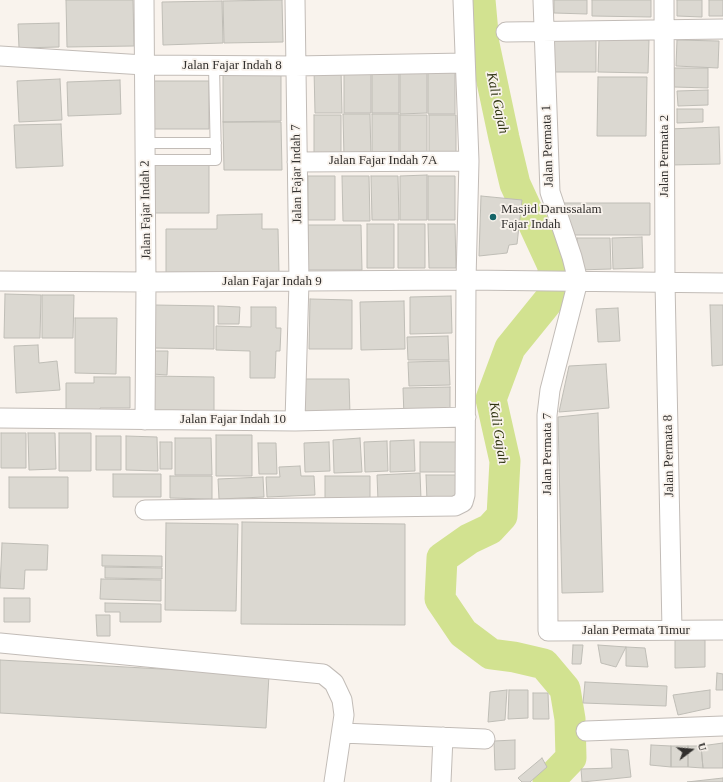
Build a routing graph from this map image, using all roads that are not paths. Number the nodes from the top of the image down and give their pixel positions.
1 (144, 0) edge
2 (295, 0) edge
3 (463, 0) edge
4 (543, 0) edge
5 (664, 0) edge
6 (723, 29) edge
7 (664, 30) junction
8 (543, 31) junction
9 (506, 32) dead end
10 (0, 56) edge
11 (465, 63) junction
12 (144, 65) junction
13 (214, 66) junction
14 (296, 66) junction
15 (216, 143) junction
16 (145, 151) junction
17 (469, 161) junction
18 (297, 162) junction
19 (466, 280) junction
20 (576, 280) junction
21 (0, 281) edge
22 (146, 282) junction
23 (299, 282) junction
24 (666, 282) junction
25 (723, 283) edge
26 (466, 417) junction
27 (0, 418) edge
28 (145, 420) junction
29 (295, 421) junction
30 (145, 510) dead end
31 (672, 630) junction
32 (723, 630) edge
33 (548, 631) joint
34 (0, 643) edge
35 (723, 726) edge
36 (586, 731) dead end
37 (342, 734) junction
38 (443, 737) junction
39 (484, 739) dead end
40 (334, 782) edge
41 (440, 782) edge

1 - 12 street, Jalan Fajar Indah 2
2 - 14 street, Jalan Fajar Indah 7
3 - 11 street
4 - 8 street, Jalan Permata 1
5 - 7 street, Jalan Permata 2
6 - 7 street
7 - 8 street
7 - 24 street, Jalan Permata 2
8 - 9 street
8 - 20 street, Jalan Permata 1
10 - 12 street, Jalan Fajar Indah 8
11 - 14 street, Jalan Fajar Indah 8
11 - 17 street
12 - 13 street, Jalan Fajar Indah 8
12 - 16 street, Jalan Fajar Indah 2
13 - 14 street, Jalan Fajar Indah 8
13 - 15 lane
14 - 18 street, Jalan Fajar Indah 7
15 - 16 lane
15 - 16 lane
16 - 22 street, Jalan Fajar Indah 2
17 - 18 street, Jalan Fajar Indah 7A
17 - 19 street
18 - 23 street, Jalan Fajar Indah 7
19 - 20 street, Jalan Fajar Indah 9
19 - 23 street, Jalan Fajar Indah 9
19 - 26 street
20 - 24 street, Jalan Fajar Indah 9
20 - 33 street, Jalan Permata 7
21 - 22 street, Jalan Fajar Indah 9
22 - 23 street, Jalan Fajar Indah 9
22 - 28 street, Jalan Fajar Indah 2
23 - 29 street, Jalan Fajar Indah 7
24 - 25 street, Jalan Fajar Indah 9
24 - 31 street, Jalan Permata 8
26 - 29 street, Jalan Fajar Indah 10
26 - 30 street
27 - 28 street, Jalan Fajar Indah 10
28 - 29 street, Jalan Fajar Indah 10
31 - 32 street, Jalan Permata Timur
31 - 33 street, Jalan Permata Timur
34 - 37 street
35 - 36 street
37 - 38 street
37 - 40 street
38 - 39 street
38 - 41 street

